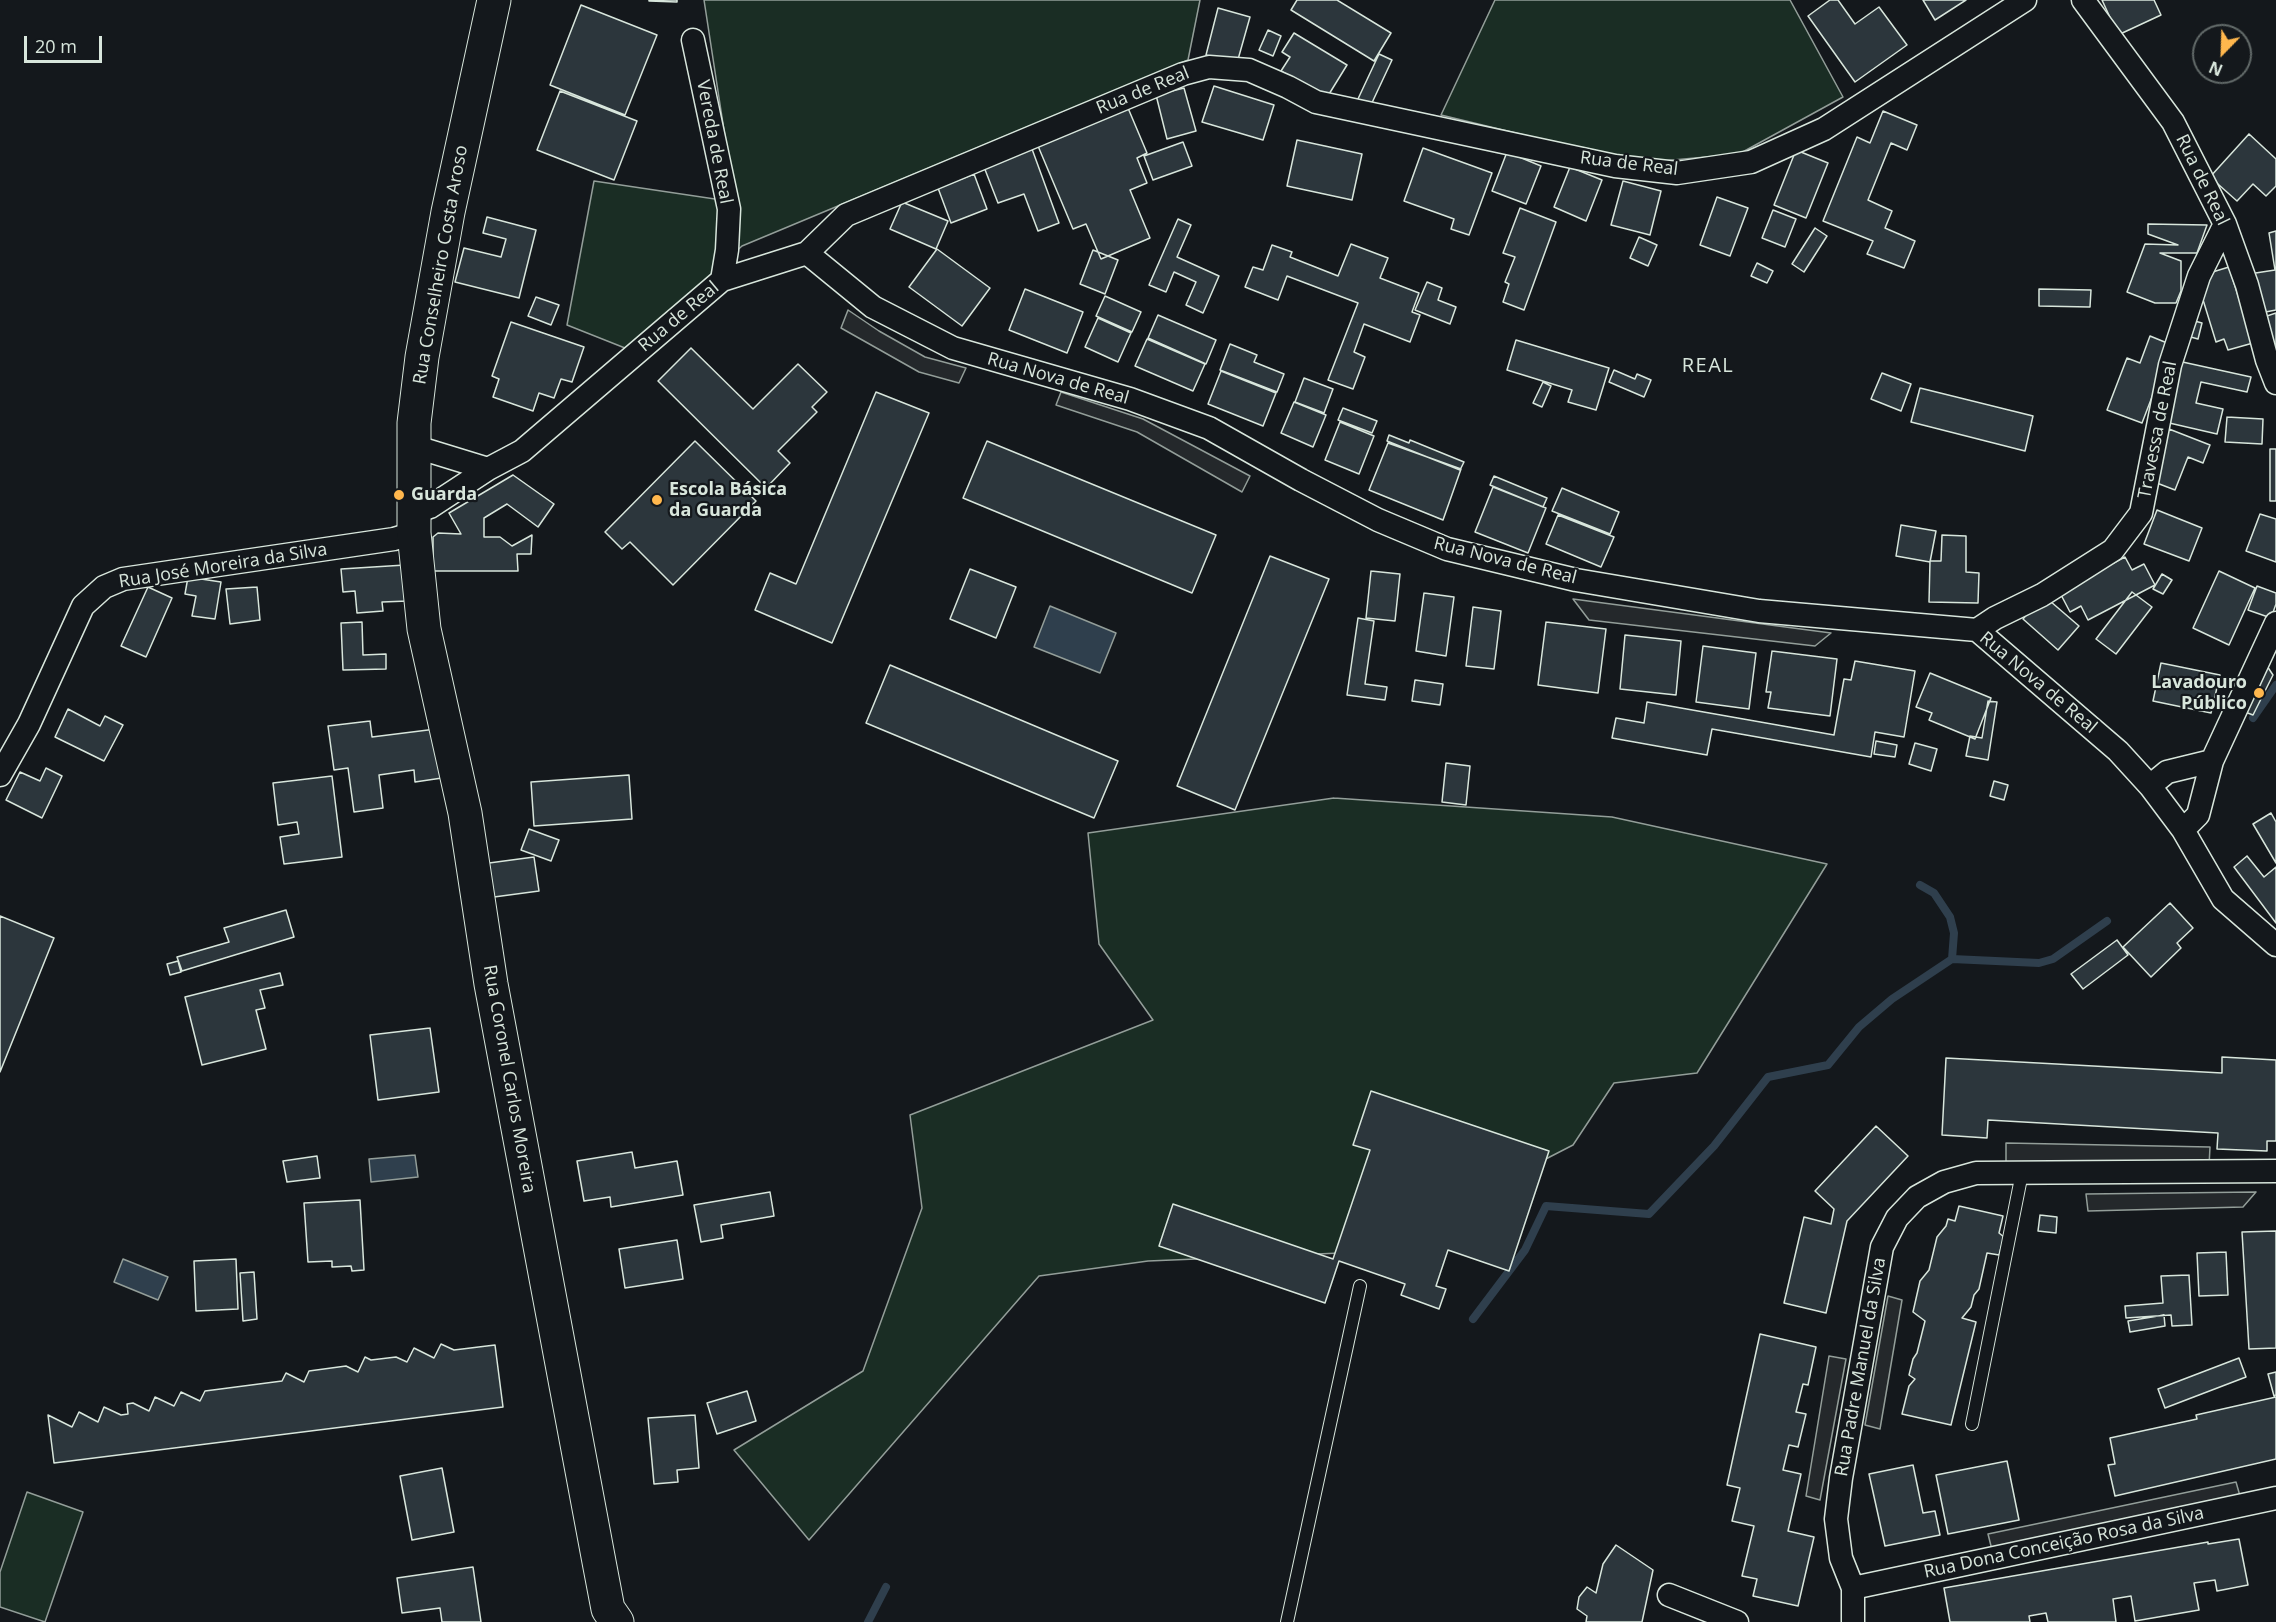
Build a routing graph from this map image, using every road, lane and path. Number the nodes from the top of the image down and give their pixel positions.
1 (494, 0) edge
2 (2025, 0) edge
3 (2083, 0) edge
4 (693, 40) dead end
5 (2225, 224) junction
6 (807, 253) junction
7 (722, 280) junction
8 (2276, 383) edge
9 (413, 446) junction
10 (488, 469) junction
11 (413, 523) junction
12 (2276, 622) edge
13 (1977, 630) junction
14 (2212, 761) junction
15 (0, 775) edge
16 (2150, 786) junction
17 (2183, 830) junction
18 (2276, 945) edge
19 (2276, 1171) edge
20 (2022, 1173) junction
21 (1360, 1286) dead end
22 (1972, 1424) dead end
23 (2276, 1498) edge
24 (1853, 1587) junction
25 (1669, 1595) dead end
26 (616, 1622) edge
27 (1287, 1622) edge
28 (1737, 1622) edge
29 (1853, 1622) edge

1 - 9 main road, Rua Conselheiro Costa Aroso
2 - 6 street, Rua de Real
3 - 5 street, Rua de Real
4 - 7 street, Vereda de Real
5 - 8 street, Rua de Real
5 - 13 street, Travessa de Real
6 - 7 street, Rua de Real
6 - 13 street, Rua Nova de Real
7 - 10 street, Rua de Real
9 - 10 street
9 - 11 main road, Rua Conselheiro Costa Aroso
10 - 11 street, Rua de Real
11 - 15 street, Rua José Moreira da Silva
11 - 26 main road, Rua Coronel Carlos Moreira
12 - 14 street
13 - 16 street, Rua Nova de Real
14 - 16 street
14 - 17 street
16 - 17 street, Rua Nova de Real
17 - 18 street
19 - 20 street, Rua Padre Manuel da Silva
20 - 22 lane
20 - 24 street, Rua Padre Manuel da Silva
21 - 27 lane
23 - 24 street, Rua Dona Conceição Rosa da Silva
24 - 29 street, Rua Padre Manuel da Silva
25 - 28 street

